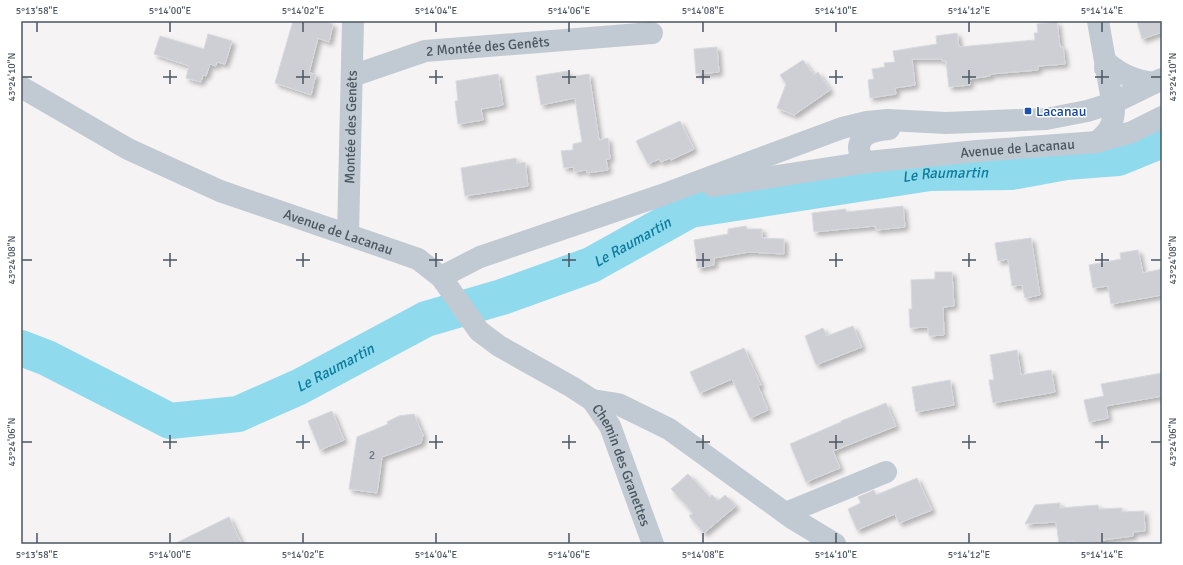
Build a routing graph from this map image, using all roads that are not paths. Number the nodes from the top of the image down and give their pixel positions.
1 (353, 21) edge
2 (1098, 21) edge
3 (652, 33) dead end
4 (1106, 62) junction
5 (352, 76) junction
6 (1158, 81) edge
7 (21, 87) edge
8 (1113, 103) junction
9 (1087, 111) junction
10 (1162, 117) edge
11 (946, 124) junction
12 (1097, 142) junction
13 (868, 162) junction
14 (662, 195) junction
15 (348, 234) junction
16 (442, 277) junction
17 (592, 400) junction
18 (886, 472) dead end
19 (786, 513) junction
20 (652, 544) edge
21 (835, 544) edge

1 - 5 street, Montée des Genêts
2 - 4 street
3 - 5 street, 2 Montée des Genêts
4 - 6 street
4 - 8 street
4 - 9 street
5 - 15 street, Montée des Genêts
6 - 8 street, Avenue de Lacanau
7 - 15 street, Avenue de Lacanau
8 - 9 street, Avenue de Lacanau
8 - 12 street
9 - 11 street, Avenue de Lacanau
10 - 12 street, Avenue de Lacanau
11 - 13 street, Avenue de Lacanau
11 - 14 street, Avenue de Lacanau
12 - 13 street, Avenue de Lacanau
13 - 14 street, Avenue de Lacanau
14 - 16 street, Avenue de Lacanau
15 - 16 street, Avenue de Lacanau
16 - 17 street, Chemin des Granettes
17 - 19 street
17 - 20 street, Chemin des Granettes
18 - 19 street
19 - 21 street

